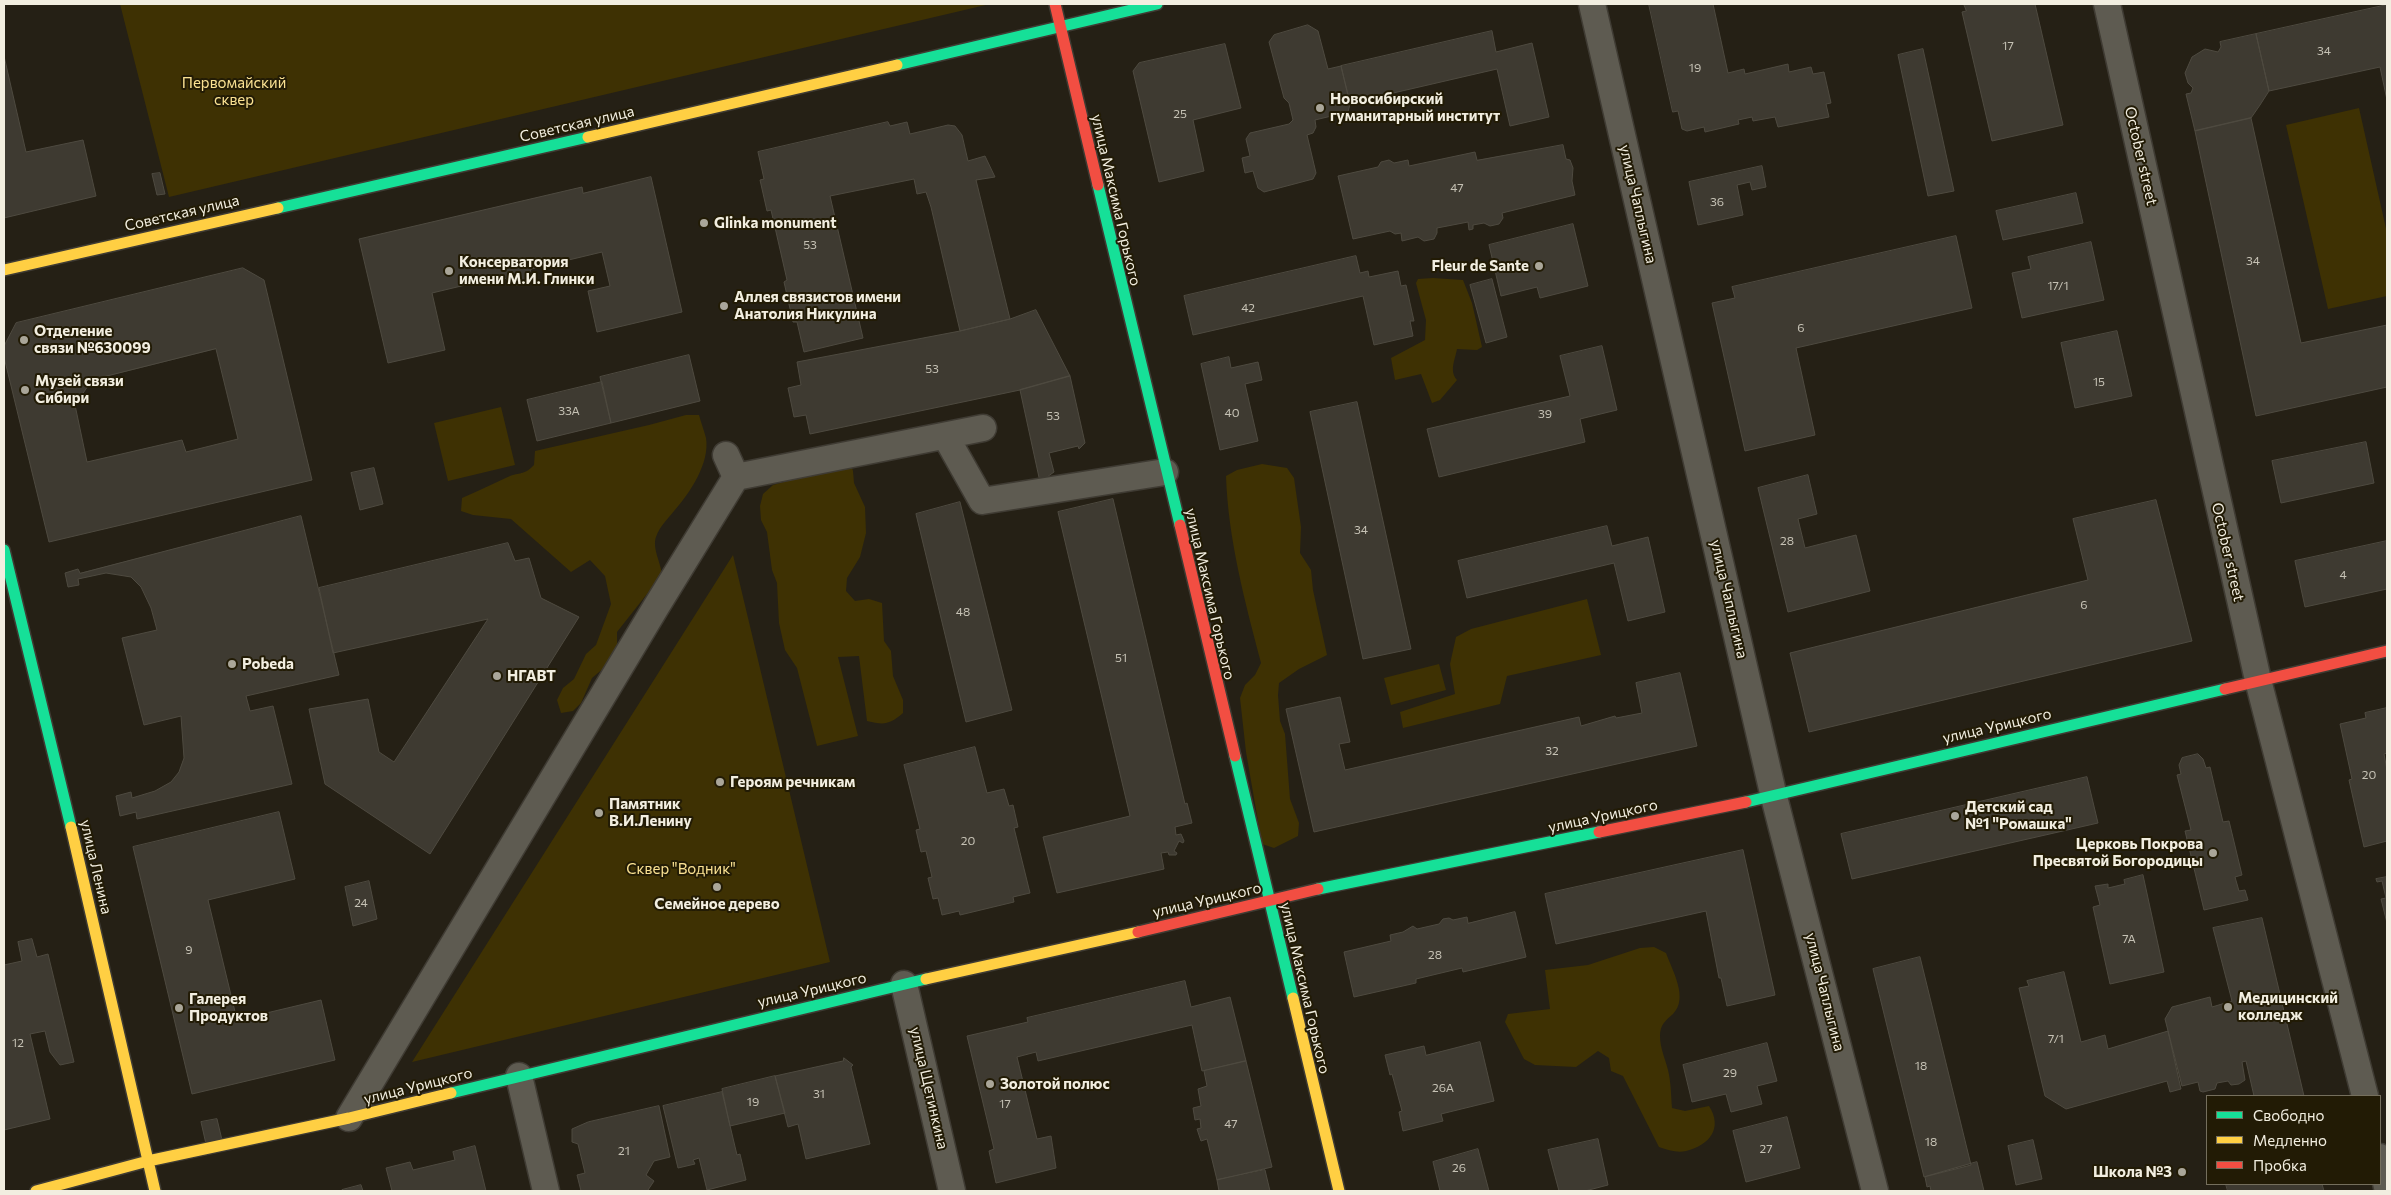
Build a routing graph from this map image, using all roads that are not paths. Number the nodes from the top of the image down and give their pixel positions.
1 (1055, 4) edge
2 (1156, 4) edge
3 (1592, 4) edge
4 (2107, 4) edge
5 (1060, 26) junction
6 (4, 270) edge
7 (983, 428) dead end
8 (946, 436) junction
9 (1166, 472) junction
10 (4, 550) edge
11 (2387, 651) edge
12 (2258, 680) junction
13 (1774, 793) junction
14 (1269, 901) junction
15 (904, 984) junction
16 (519, 1076) junction
17 (2364, 1095) edge
18 (349, 1118) junction
19 (148, 1161) junction
20 (2381, 1161) edge
21 (2387, 1186) edge
22 (36, 1191) edge
23 (154, 1191) edge
24 (546, 1191) edge
25 (952, 1191) edge
26 (1338, 1191) edge
27 (1875, 1191) edge

1 - 5 street, улица Максима Горького
2 - 5 street, Советская улица
3 - 13 street, улица Чаплыгина
4 - 12 street, October street
5 - 6 street, Советская улица
5 - 9 street, улица Максима Горького
7 - 8 street
8 - 9 street
8 - 18 street
9 - 14 street, улица Максима Горького
10 - 19 street, улица Ленина
11 - 12 street, улица Урицкого
12 - 13 street, улица Урицкого
12 - 17 street, October street
13 - 14 street, улица Урицкого
13 - 27 street, улица Чаплыгина
14 - 15 street, улица Урицкого
14 - 26 street, улица Максима Горького
15 - 16 street, улица Урицкого
15 - 25 street, улица Щетинкина
16 - 18 street, улица Урицкого
16 - 24 street
18 - 19 street, улица Урицкого
19 - 22 street, улица Урицкого
19 - 23 street, улица Ленина
20 - 21 street

